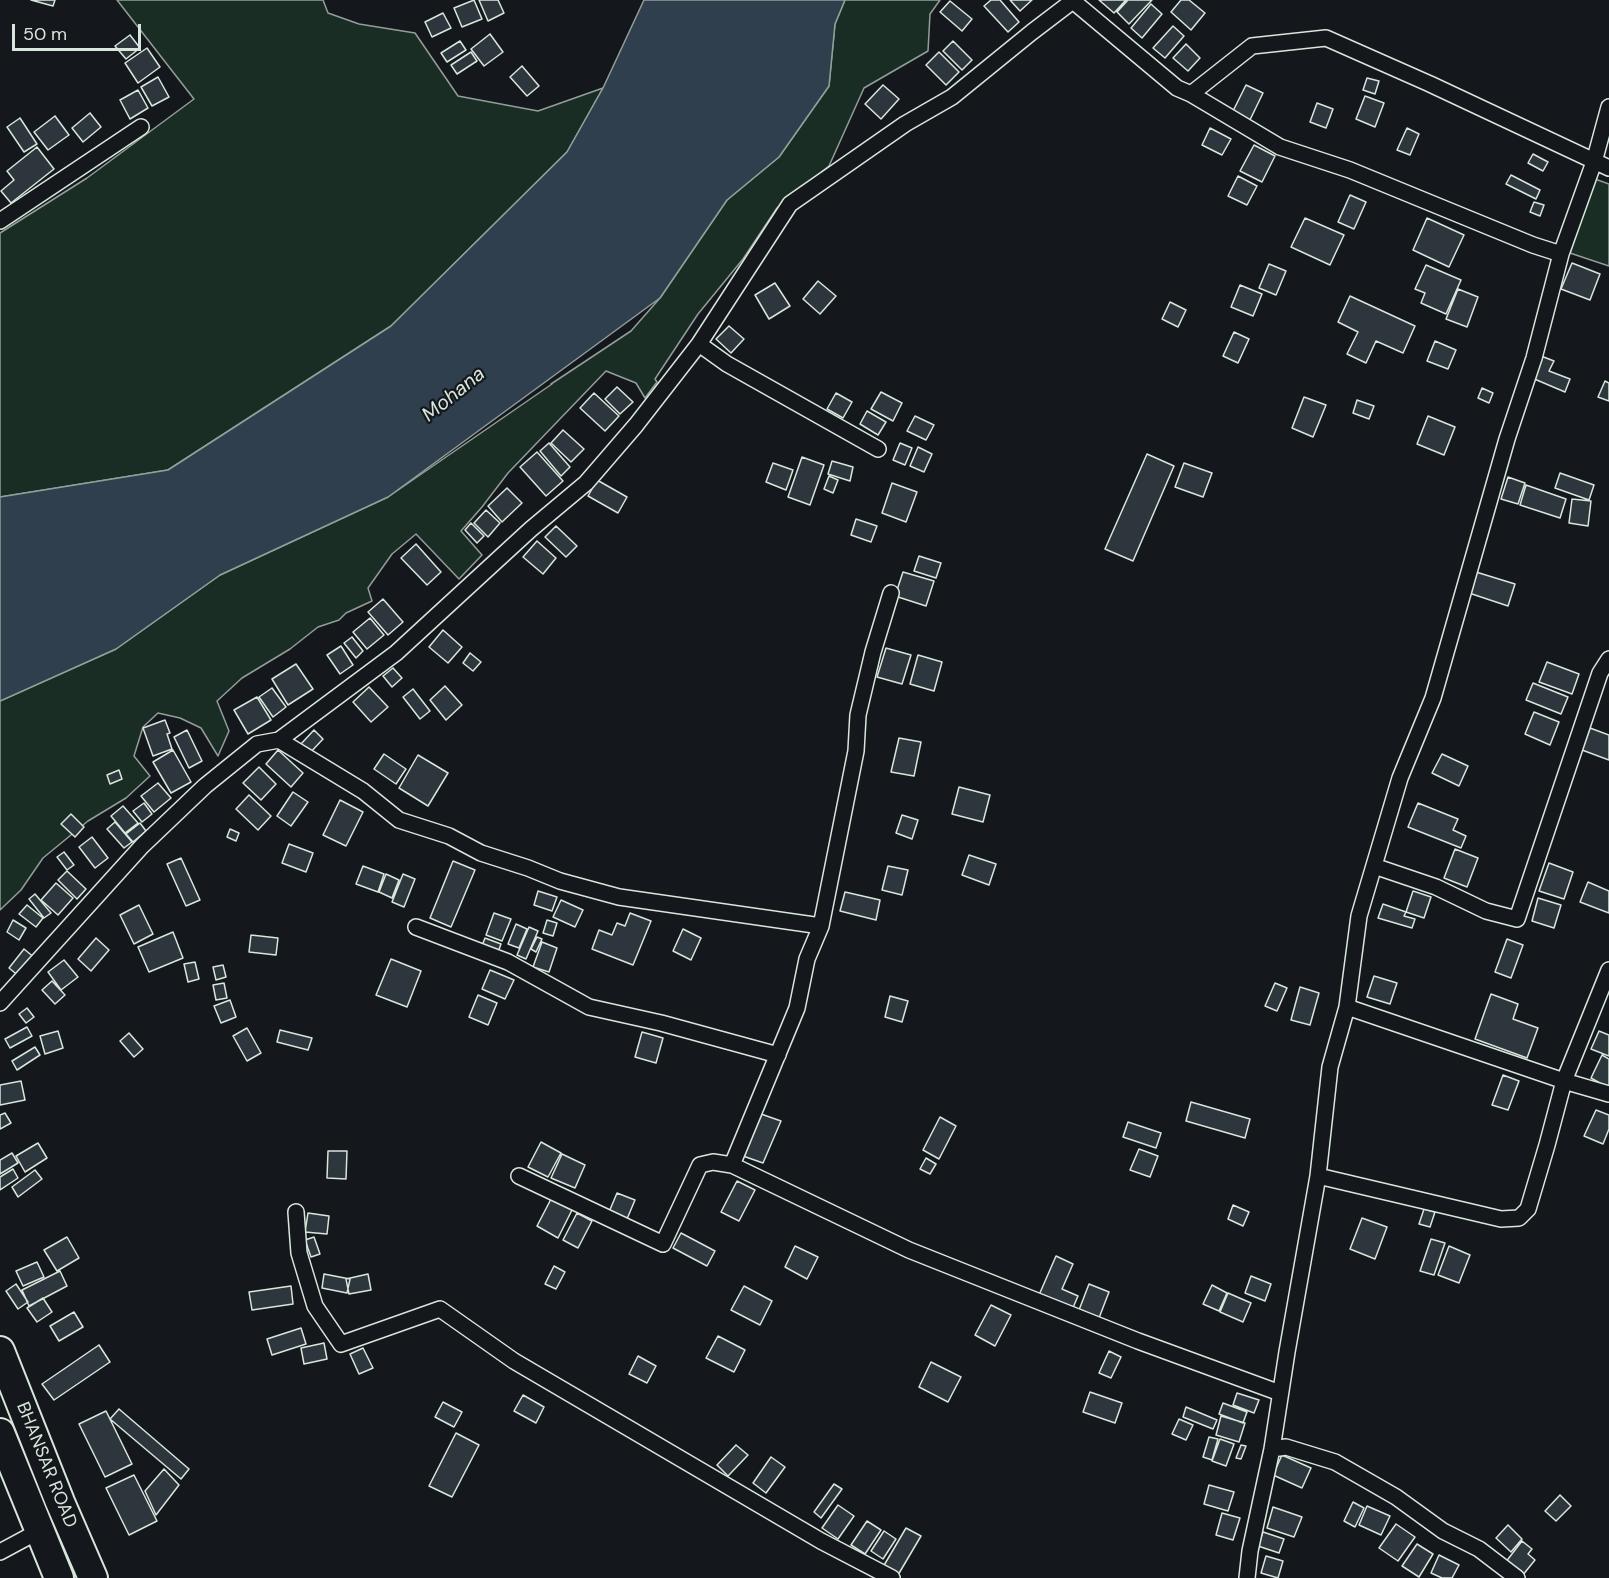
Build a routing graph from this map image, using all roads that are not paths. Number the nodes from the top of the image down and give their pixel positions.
1 (1074, 0) edge
2 (1191, 94) junction
3 (1609, 107) edge
4 (141, 127) dead end
5 (1594, 162) junction
6 (1609, 168) edge
7 (0, 221) edge
8 (1561, 254) junction
9 (699, 344) junction
10 (878, 449) dead end
11 (891, 592) dead end
12 (1609, 659) edge
13 (279, 740) junction
14 (1374, 866) junction
15 (821, 926) junction
16 (416, 927) dead end
17 (1609, 970) edge
18 (0, 1003) edge
19 (1347, 1007) junction
20 (778, 1055) junction
21 (1564, 1081) junction
22 (1609, 1094) edge
23 (732, 1165) junction
24 (519, 1176) dead end
25 (1318, 1176) junction
26 (296, 1212) dead end
27 (0, 1351) edge
28 (1281, 1394) junction
29 (0, 1433) edge
30 (1272, 1449) junction
31 (39, 1530) junction
32 (0, 1552) edge
33 (59, 1578) edge
34 (93, 1578) edge
35 (892, 1578) edge
36 (1247, 1578) edge
37 (1517, 1578) edge

1 - 2 street
1 - 9 street
2 - 5 street
2 - 8 street
3 - 5 street
4 - 7 street
5 - 6 street
5 - 8 street
8 - 14 street
9 - 10 street
9 - 13 street
11 - 15 street
12 - 14 street
13 - 15 street
13 - 18 street
14 - 19 street
15 - 20 street
16 - 20 street
17 - 21 street
19 - 21 street
19 - 25 street
20 - 23 street
21 - 22 street
21 - 25 street
23 - 24 street
23 - 28 street
25 - 28 street
26 - 35 street
27 - 34 highway, BHANSAR ROAD
28 - 30 street
29 - 31 highway, BHANSAR ROAD
30 - 36 street
30 - 37 street
31 - 32 street
31 - 33 highway, BHANSAR ROAD

